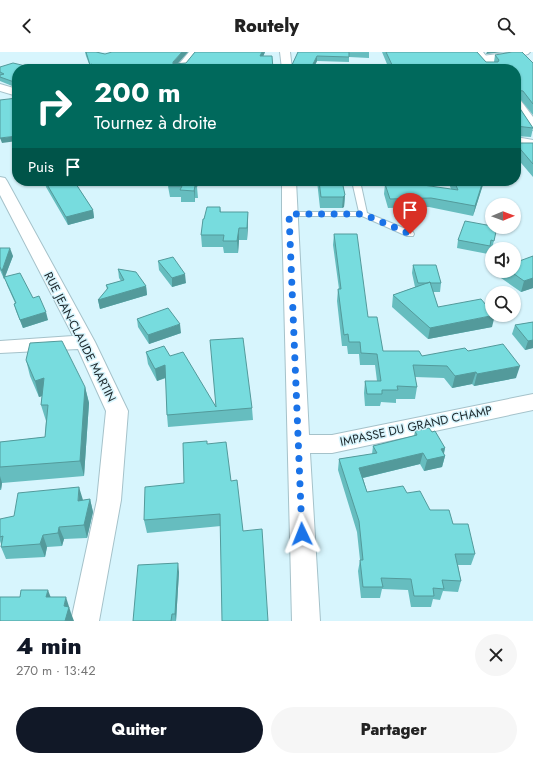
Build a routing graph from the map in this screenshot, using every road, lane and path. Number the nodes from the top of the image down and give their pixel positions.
1 (194, 52) edge
2 (285, 52) edge
3 (525, 52) edge
4 (480, 55) edge
5 (184, 64) edge
6 (286, 64) edge
7 (486, 64) edge
8 (0, 87) edge
9 (12, 91) edge
10 (521, 110) edge
11 (533, 126) edge
12 (521, 142) edge
13 (533, 144) edge
14 (0, 181) edge
15 (289, 186) edge
16 (357, 186) edge
17 (289, 214) junction
18 (363, 214) junction
19 (410, 234) dead end
20 (85, 342) junction
21 (0, 347) edge
22 (533, 402) edge
23 (298, 444) junction
24 (85, 621) edge
25 (306, 621) edge

1 - 5 street
2 - 6 street
3 - 4 street
4 - 7 main road
8 - 9 street
10 - 11 main road
12 - 13 street
14 - 20 street, RUE JEAN-CLAUDE MARTIN
15 - 17 street
16 - 18 lane
17 - 18 lane
17 - 23 street
18 - 19 lane
20 - 21 street
20 - 24 street, RUE JEAN-CLAUDE MARTIN
22 - 23 street, IMPASSE DU GRAND CHAMP
23 - 25 street

